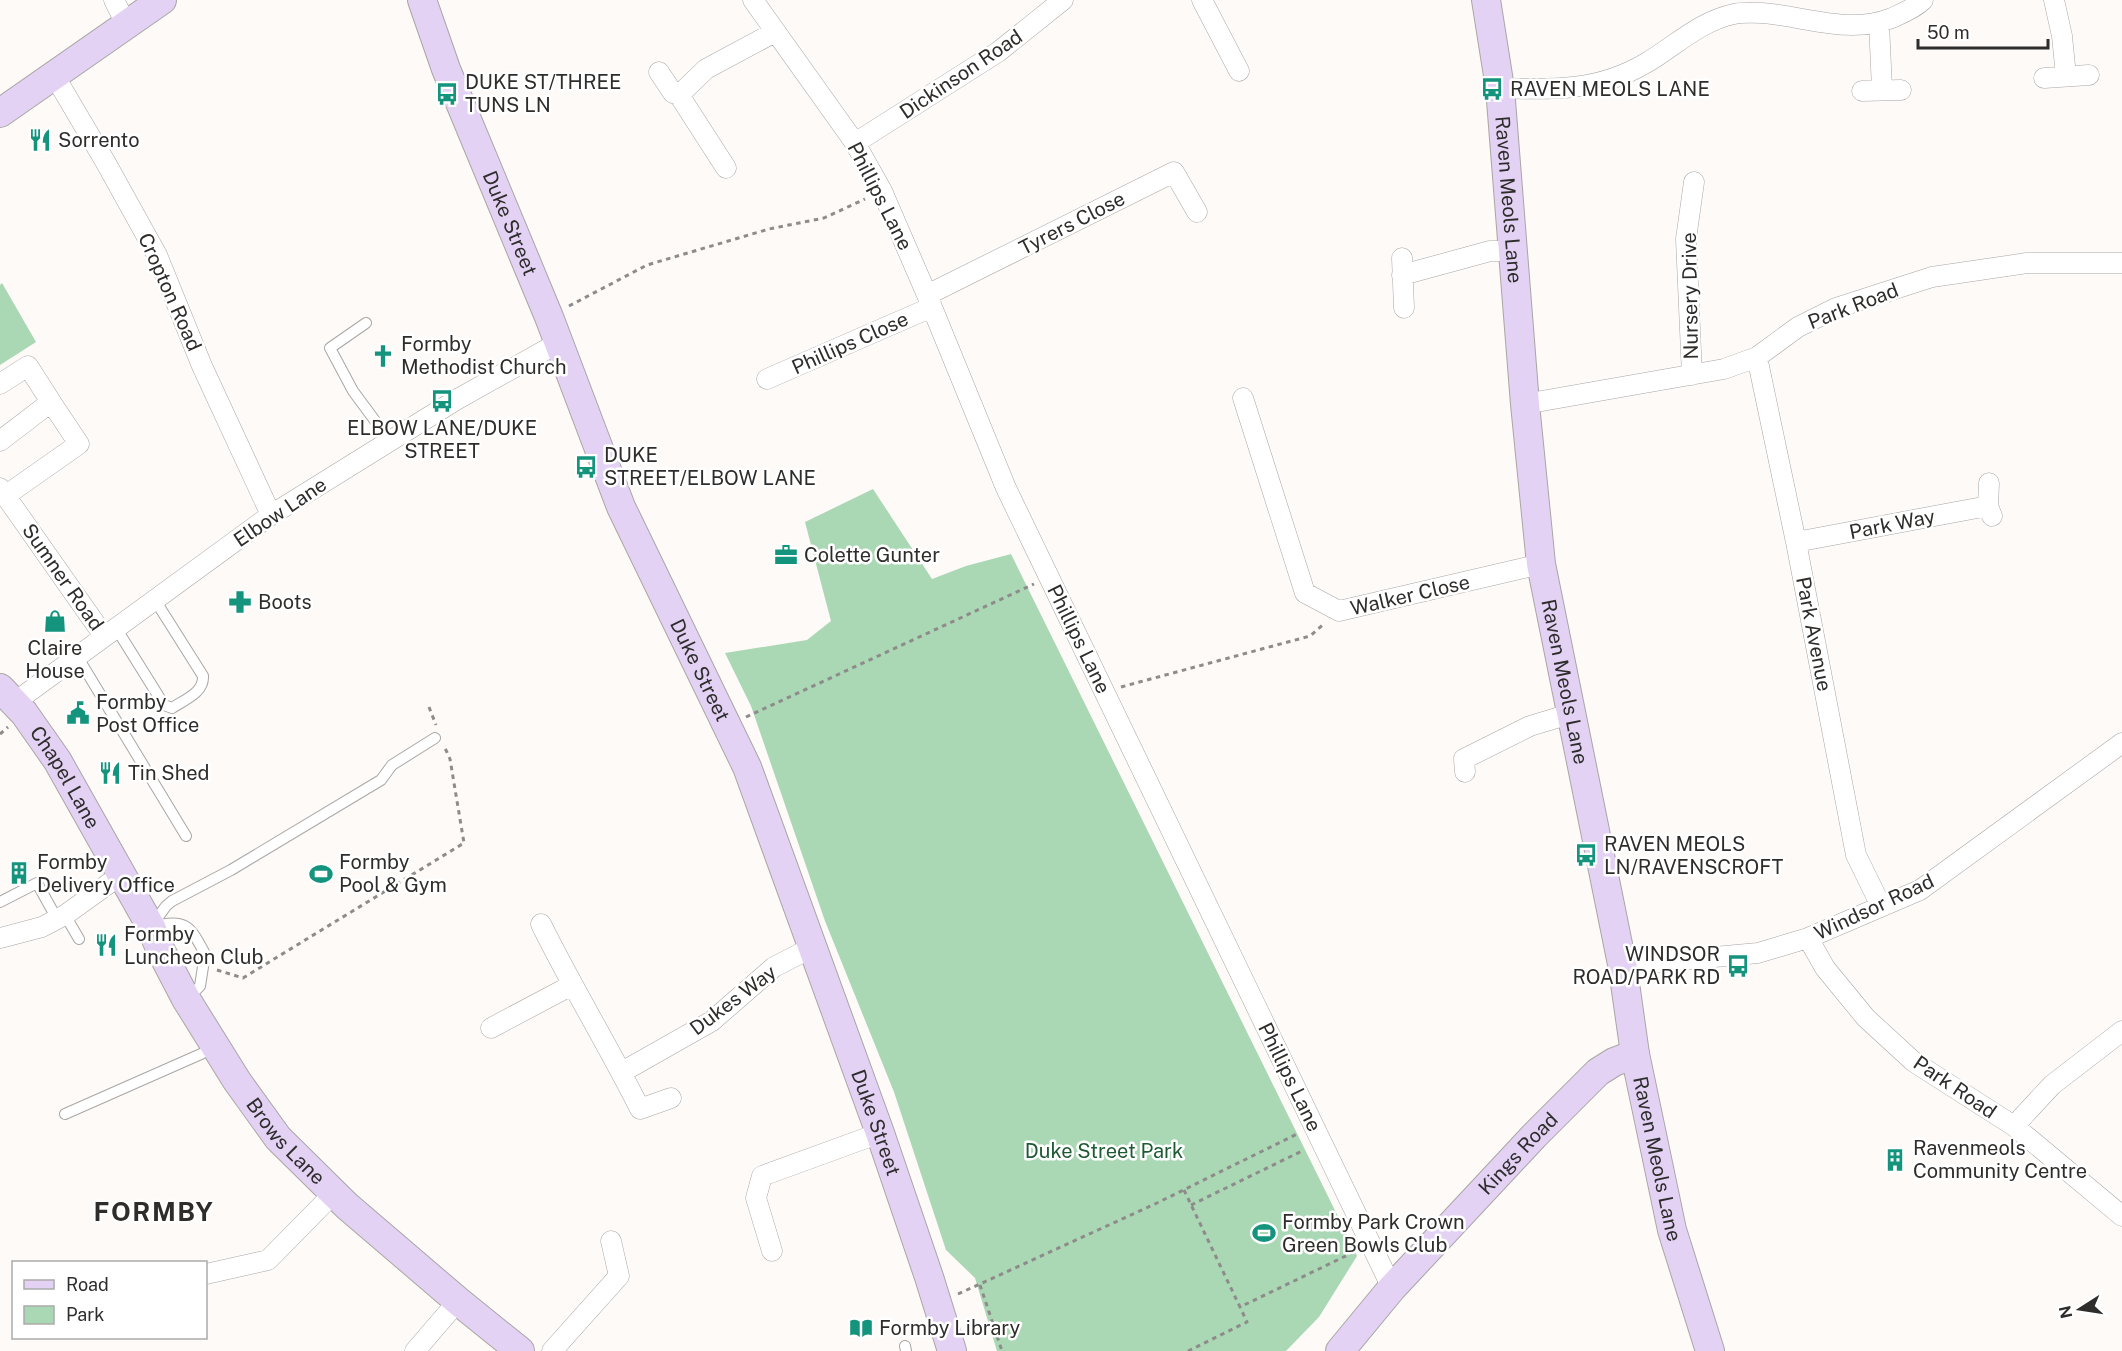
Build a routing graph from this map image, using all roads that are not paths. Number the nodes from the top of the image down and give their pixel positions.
1 (114, 0) edge
2 (162, 0) edge
3 (422, 0) edge
4 (753, 0) edge
5 (1063, 0) edge
6 (1202, 0) edge
7 (1486, 0) edge
8 (1923, 0) edge
9 (2054, 0) edge
10 (1731, 7) edge
11 (1879, 23) junction
12 (127, 26) junction
13 (775, 32) junction
14 (1239, 71) dead end
15 (658, 72) dead end
16 (54, 75) junction
17 (2089, 75) dead end
18 (2066, 76) junction
19 (2044, 78) dead end
20 (1500, 88) junction
21 (1862, 91) dead end
22 (679, 95) junction
23 (0, 112) edge
24 (855, 143) junction
25 (726, 168) dead end
26 (1694, 182) dead end
27 (1197, 212) dead end
28 (1514, 251) junction
29 (2122, 263) edge
30 (930, 301) junction
31 (1404, 308) dead end
32 (366, 323) dead end
33 (553, 330) junction
34 (1757, 357) junction
35 (1692, 375) junction
36 (768, 379) dead end
37 (0, 384) edge
38 (1244, 398) dead end
39 (51, 402) junction
40 (1525, 404) junction
41 (0, 441) edge
42 (390, 441) junction
43 (1989, 483) dead end
44 (3, 492) edge
45 (271, 515) junction
46 (1796, 542) junction
47 (1542, 564) junction
48 (155, 600) junction
49 (110, 632) junction
50 (77, 656) junction
51 (7, 695) edge
52 (1573, 713) junction
53 (438, 735) road end
54 (2122, 744) edge
55 (1465, 772) dead end
56 (186, 836) dead end
57 (122, 874) junction
58 (0, 902) edge
59 (1881, 906) junction
60 (61, 917) junction
61 (541, 924) dead end
62 (151, 927) junction
63 (0, 938) edge
64 (1808, 938) junction
65 (79, 939) dead end
66 (813, 947) junction
67 (1623, 969) junction
68 (572, 985) junction
69 (186, 999) junction
70 (491, 1028) dead end
71 (2122, 1031) edge
72 (215, 1046) junction
73 (1635, 1054) junction
74 (622, 1072) junction
75 (671, 1098) dead end
76 (65, 1114) dead end
77 (2014, 1126) junction
78 (880, 1133) junction
79 (334, 1193) junction
80 (2122, 1216) edge
81 (611, 1241) dead end
82 (772, 1251) dead end
83 (207, 1274) edge
84 (1392, 1288) junction
85 (458, 1301) junction
86 (416, 1351) edge
87 (520, 1351) edge
88 (552, 1351) edge
89 (952, 1351) edge
90 (1340, 1351) edge
91 (1710, 1351) edge

1 - 12 street
2 - 12 street
3 - 33 street, Duke Street
4 - 13 street, Phillips Lane
5 - 24 street, Dickinson Road
6 - 14 street
7 - 20 street, Raven Meols Lane
8 - 11 street
9 - 18 street
10 - 11 street
10 - 20 street
11 - 21 street
12 - 16 street
13 - 22 street
13 - 24 street, Phillips Lane
15 - 22 street
16 - 23 street
16 - 45 street, Cropton Road
17 - 18 street
18 - 19 street
20 - 28 street, Raven Meols Lane
22 - 25 street
24 - 30 street, Phillips Lane
26 - 35 street, Nursery Drive
27 - 30 street, Tyrers Close
28 - 31 street
28 - 40 street, Raven Meols Lane
29 - 34 street, Park Road
30 - 36 street, Phillips Close
30 - 84 street, Phillips Lane
32 - 42 lane
33 - 42 street, Elbow Lane
33 - 66 street, Duke Street
34 - 35 street, Park Road
34 - 46 street, Park Avenue
35 - 40 street, Park Road
37 - 39 street
38 - 47 street, Walker Close
39 - 41 street
39 - 44 street
40 - 47 street, Raven Meols Lane
42 - 45 street, Elbow Lane
43 - 46 street, Park Way
44 - 49 street, Sumner Road
45 - 48 street, Elbow Lane
46 - 59 street, Park Avenue
47 - 52 street, Raven Meols Lane
48 - 49 street, Elbow Lane
48 - 49 lane
49 - 50 street, Elbow Lane
50 - 51 street, Elbow Lane
50 - 56 lane
51 - 57 street, Chapel Lane
52 - 55 street
52 - 67 street, Raven Meols Lane
53 - 62 lane
54 - 59 street, Windsor Road
57 - 60 street
57 - 62 street, Brows Lane
58 - 60 lane
59 - 64 street, Windsor Road
60 - 63 street
60 - 65 lane
61 - 68 street
62 - 69 street, Brows Lane
62 - 69 lane
64 - 67 street, Windsor Road
64 - 77 street, Park Road
66 - 74 street, Dukes Way
66 - 78 street, Duke Street
67 - 73 street, Raven Meols Lane
68 - 70 street
68 - 74 street
69 - 72 street, Brows Lane
71 - 77 street
72 - 76 lane
72 - 79 street, Brows Lane
73 - 84 street, Kings Road
73 - 91 street, Raven Meols Lane
74 - 75 street
77 - 80 street, Park Road
78 - 82 street
78 - 89 street, Duke Street
79 - 83 street
79 - 85 street, Brows Lane
81 - 88 street
84 - 90 street, Kings Road
85 - 86 street
85 - 87 street, Brows Lane

